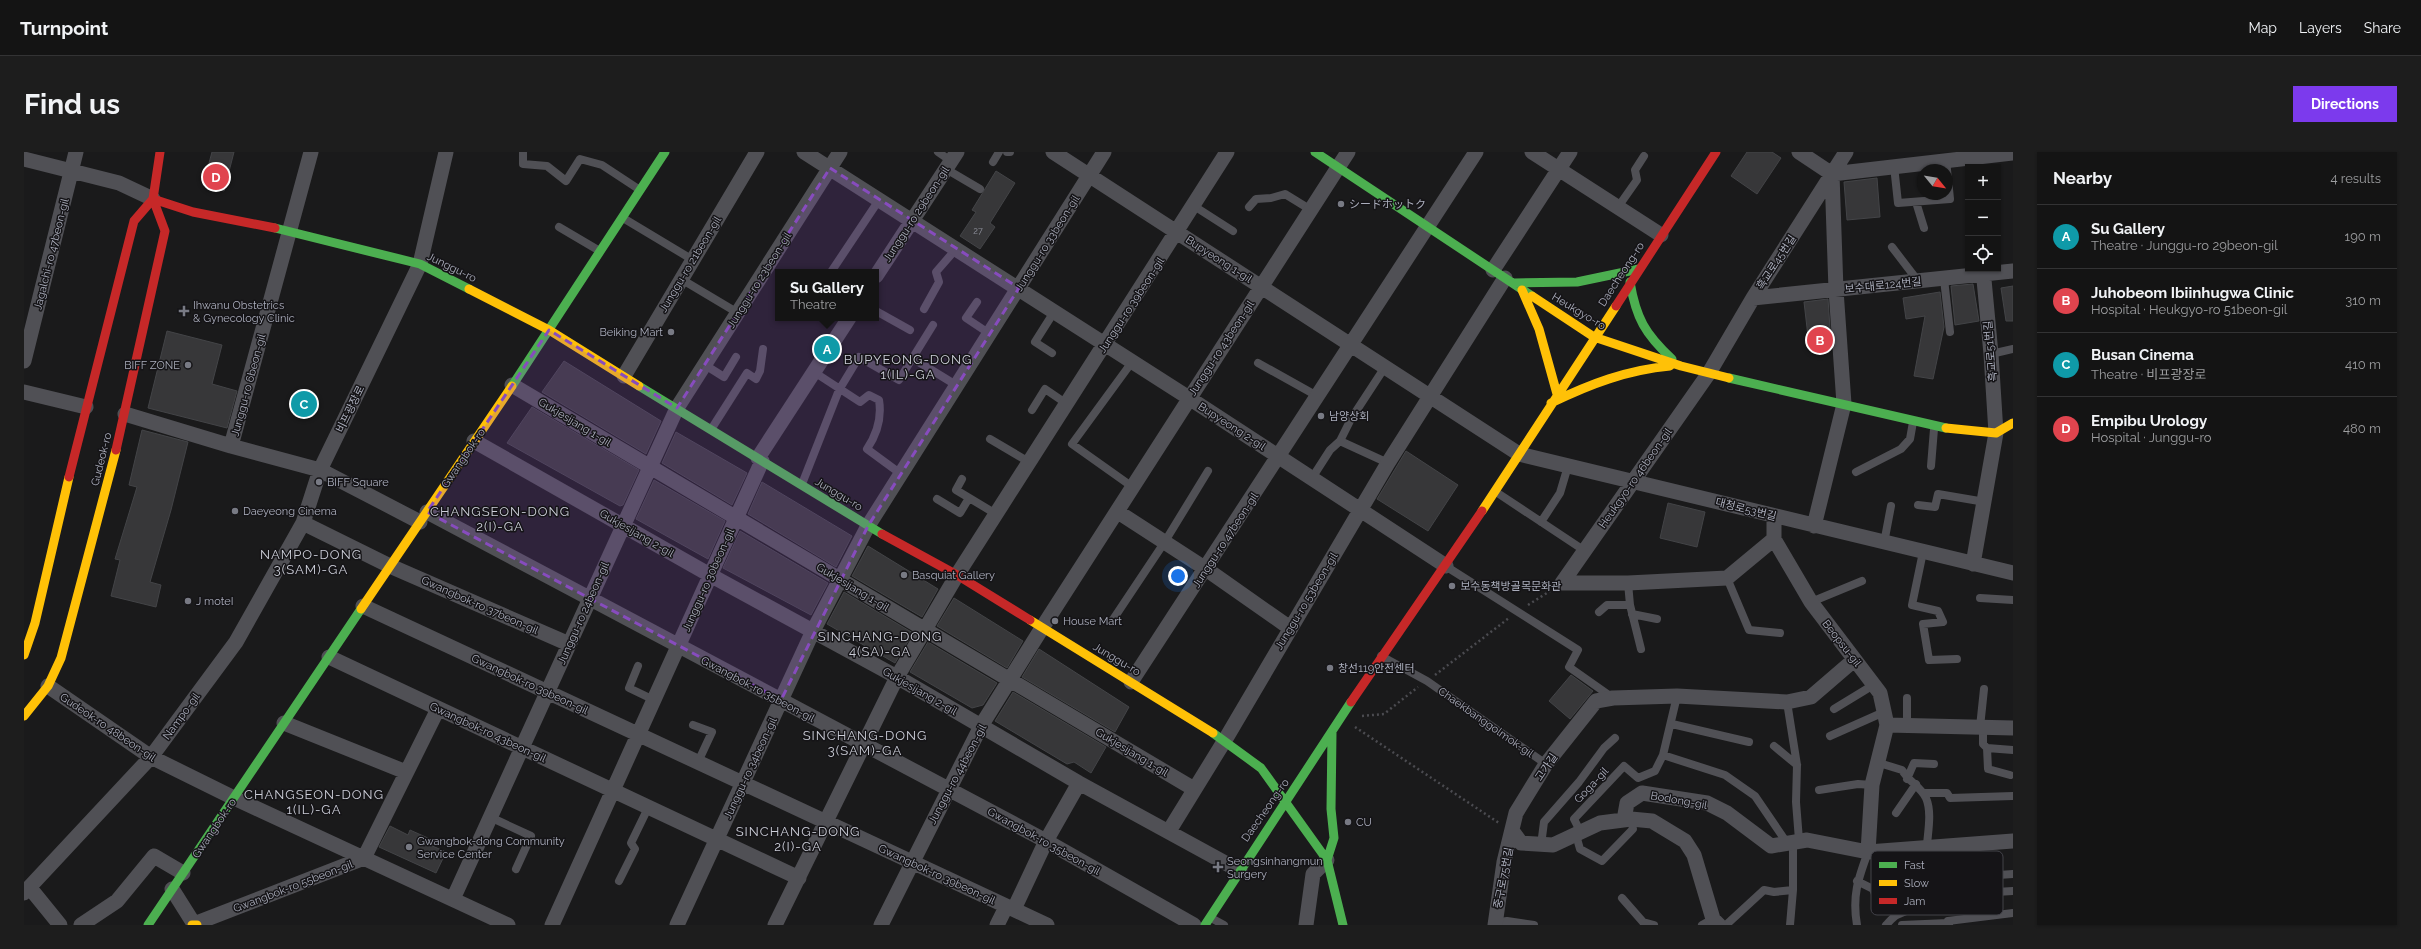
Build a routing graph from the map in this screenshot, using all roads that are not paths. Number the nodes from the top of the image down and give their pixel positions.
1 (76, 152) edge
2 (160, 152) edge
3 (311, 152) edge
4 (446, 152) edge
5 (523, 152) edge
6 (757, 152) edge
7 (804, 152) edge
8 (840, 152) edge
9 (938, 152) edge
10 (999, 152) edge
11 (1053, 152) edge
12 (1104, 152) edge
13 (1227, 152) edge
14 (1315, 152) edge
15 (1348, 152) edge
16 (1476, 152) edge
17 (1532, 152) edge
18 (1570, 152) edge
19 (1716, 152) edge
20 (1799, 152) edge
21 (1846, 152) edge
22 (2012, 152) edge
23 (659, 154) edge
24 (1644, 156) dead end
25 (24, 159) edge
26 (1972, 159) edge
27 (1946, 160) junction
28 (951, 161) edge
29 (993, 162) dead end
30 (1339, 166) junction
31 (1894, 166) junction
32 (830, 168) junction
33 (1559, 169) junction
34 (71, 171) junction
35 (1832, 174) junction
36 (1089, 176) junction
37 (980, 189) dead end
38 (640, 190) junction
39 (153, 199) junction
40 (879, 200) junction
41 (1916, 202) junction
42 (1194, 206) junction
43 (1249, 207) dead end
44 (1618, 208) junction
45 (1311, 210) junction
46 (623, 218) junction
47 (912, 221) junction
48 (559, 228) dead end
49 (1428, 228) junction
50 (1924, 228) dead end
51 (290, 231) junction
52 (1233, 231) dead end
53 (1177, 232) junction
54 (1661, 235) junction
55 (1892, 247) dead end
56 (956, 249) junction
57 (601, 252) junction
58 (693, 260) junction
59 (420, 264) junction
60 (1639, 268) junction
61 (835, 269) edge
62 (879, 271) edge
63 (1983, 272) edge
64 (2001, 272) edge
65 (2013, 272) edge
66 (1504, 277) junction
67 (681, 279) junction
68 (1944, 279) junction
69 (1918, 281) junction
70 (1630, 282) junction
71 (1261, 286) junction
72 (1019, 288) junction
73 (1522, 290) junction
74 (1836, 290) junction
75 (1753, 298) junction
76 (977, 302) dead end
77 (924, 309) dead end
78 (1054, 312) junction
79 (738, 313) junction
80 (879, 313) edge
81 (844, 321) edge
82 (933, 325) dead end
83 (549, 330) junction
84 (910, 330) dead end
85 (1950, 332) dead end
86 (990, 334) junction
87 (1594, 337) junction
88 (1105, 345) junction
89 (1352, 345) junction
90 (763, 349) dead end
91 (2013, 349) edge
92 (1052, 353) dead end
93 (1991, 354) junction
94 (736, 357) dead end
95 (912, 358) junction
96 (24, 361) edge
97 (1132, 362) junction
98 (1258, 363) dead end
99 (705, 365) junction
100 (1385, 366) junction
101 (1681, 366) junction
102 (814, 372) junction
103 (1709, 373) junction
104 (624, 376) junction
105 (512, 385) junction
106 (956, 385) junction
107 (839, 390) junction
108 (24, 392) edge
109 (1557, 394) junction
110 (1431, 396) junction
111 (1319, 397) junction
112 (1189, 398) junction
113 (1551, 403) junction
114 (1067, 404) junction
115 (1844, 404) junction
116 (86, 408) junction
117 (677, 408) junction
118 (1032, 410) dead end
119 (125, 414) junction
120 (1913, 422) junction
121 (2013, 423) edge
122 (1934, 427) junction
123 (712, 430) junction
124 (2001, 435) junction
125 (990, 439) dead end
126 (1340, 440) junction
127 (474, 441) junction
128 (231, 446) junction
129 (1519, 454) junction
130 (1279, 457) junction
131 (760, 459) junction
132 (1029, 462) junction
133 (1388, 463) junction
134 (1568, 466) junction
135 (1931, 466) dead end
136 (650, 467) junction
137 (320, 470) junction
138 (1208, 470) dead end
139 (1856, 472) dead end
140 (901, 474) junction
141 (1312, 478) junction
142 (962, 480) dead end
143 (1631, 481) junction
144 (802, 485) junction
145 (1134, 488) junction
146 (1495, 491) junction
147 (969, 498) junction
148 (937, 499) dead end
149 (1985, 502) junction
150 (1918, 505) dead end
151 (1891, 506) dead end
152 (1361, 510) junction
153 (1118, 512) junction
154 (996, 514) junction
155 (1774, 516) junction
156 (423, 517) junction
157 (737, 518) junction
158 (1541, 522) junction
159 (303, 523) junction
160 (623, 525) junction
161 (868, 526) junction
162 (1814, 526) junction
163 (1774, 539) junction
164 (1164, 543) junction
165 (1884, 543) junction
166 (1585, 551) junction
167 (1923, 552) junction
168 (1973, 564) junction
169 (390, 566) junction
170 (1446, 566) junction
171 (1206, 569) junction
172 (2013, 572) edge
173 (710, 575) junction
174 (956, 575) junction
175 (1727, 578) junction
176 (840, 579) junction
177 (1862, 581) dead end
178 (1628, 583) junction
179 (1980, 598) dead end
180 (590, 599) junction
181 (2013, 600) edge
182 (1811, 602) junction
183 (1630, 605) junction
184 (363, 606) junction
185 (1599, 612) dead end
186 (1632, 614) junction
187 (1657, 619) dead end
188 (1112, 621) dead end
189 (1042, 628) junction
190 (1290, 628) junction
191 (925, 629) junction
192 (813, 631) junction
193 (1780, 633) dead end
194 (569, 644) junction
195 (678, 647) junction
196 (1641, 649) dead end
197 (24, 655) edge
198 (1381, 656) junction
199 (329, 657) junction
200 (1957, 659) dead end
201 (1854, 660) junction
202 (638, 666) dead end
203 (897, 678) junction
204 (1010, 680) junction
205 (1131, 682) junction
206 (1875, 684) junction
207 (48, 686) junction
208 (1984, 690) dead end
209 (547, 692) junction
210 (1677, 696) junction
211 (1613, 698) junction
212 (1907, 698) dead end
213 (654, 700) junction
214 (781, 700) junction
215 (1787, 702) junction
216 (438, 709) junction
217 (1834, 709) dead end
218 (24, 716) edge
219 (1886, 718) junction
220 (284, 723) junction
221 (693, 724) dead end
222 (1672, 724) junction
223 (1907, 724) junction
224 (981, 726) junction
225 (1981, 727) junction
226 (2013, 728) edge
227 (1332, 733) junction
228 (638, 734) junction
229 (1830, 736) dead end
230 (1615, 738) dead end
231 (1225, 740) junction
232 (1750, 742) dead end
233 (864, 745) junction
234 (1774, 746) dead end
235 (522, 748) junction
236 (1988, 748) junction
237 (2013, 750) edge
238 (1663, 755) junction
239 (151, 757) junction
240 (698, 762) junction
241 (1879, 763) junction
242 (1546, 764) junction
243 (1934, 764) dead end
244 (1798, 765) junction
245 (406, 772) junction
246 (2010, 775) dead end
247 (1907, 779) junction
248 (743, 783) junction
249 (1079, 783) junction
250 (1916, 784) junction
251 (1872, 785) junction
252 (948, 789) junction
253 (1194, 789) junction
254 (1819, 790) dead end
255 (613, 791) junction
256 (1923, 792) junction
257 (2013, 796) edge
258 (234, 798) junction
259 (1286, 802) junction
260 (648, 808) junction
261 (1896, 813) dead end
262 (490, 817) junction
263 (1627, 820) junction
264 (826, 822) junction
265 (1169, 831) junction
266 (1513, 832) junction
267 (1579, 834) junction
268 (716, 840) junction
269 (1046, 841) junction
270 (2013, 841) edge
271 (1793, 842) junction
272 (1541, 846) junction
273 (1926, 847) junction
274 (1880, 851) edge
275 (1926, 851) edge
276 (1868, 852) junction
277 (1871, 852) edge
278 (364, 858) junction
279 (1327, 860) junction
280 (911, 862) junction
281 (516, 869) dead end
282 (1240, 871) junction
283 (183, 873) junction
284 (799, 878) junction
285 (619, 881) dead end
286 (1857, 881) junction
287 (26, 887) edge
288 (1871, 888) edge
289 (172, 889) junction
290 (1793, 890) junction
291 (2003, 891) edge
292 (2013, 891) edge
293 (1622, 898) dead end
294 (453, 900) junction
295 (1010, 908) junction
296 (2013, 913) edge
297 (2003, 914) edge
298 (1897, 915) joint
299 (1993, 915) edge
300 (1208, 921) edge
301 (1642, 923) edge
302 (780, 924) edge
303 (1715, 924) edge
304 (1948, 924) edge
305 (60, 925) edge
306 (81, 925) edge
307 (148, 925) edge
308 (194, 925) edge
309 (508, 925) edge
310 (552, 925) edge
311 (677, 925) edge
312 (880, 925) edge
313 (997, 925) edge
314 (1046, 925) edge
315 (1194, 925) edge
316 (1224, 925) edge
317 (1306, 925) edge
318 (1343, 925) edge
319 (1495, 925) edge
320 (1500, 925) edge
321 (1534, 925) edge
322 (1654, 925) edge
323 (1790, 925) edge
324 (1857, 925) edge
325 (1886, 925) edge
326 (1901, 925) edge

1 - 34 street, Jagalchi-ro 47beon-gil
2 - 39 main road, Gudeok-ro
3 - 51 street, Junggu-ro 6beon-gil
4 - 59 street, 비프광장로
5 - 38 lane
6 - 58 street, Junggu-ro 21beon-gil
7 - 32 street, Bupyeong 2-gil
8 - 32 street, Junggu-ro 23beon-gil
9 - 28 lane
10 - 29 lane
11 - 36 street, Bupyeong 1-gil
12 - 36 street, Junggu-ro 33beon-gil
13 - 42 street, Junggu-ro 39beon-gil
14 - 30 main road, Heukgyo-ro
15 - 30 street, Junggu-ro 43beon-gil
16 - 49 street, Junggu-ro 47beon-gil
17 - 33 street
18 - 33 street, Junggu-ro 53beon-gil
19 - 54 main road, Daecheong-ro
20 - 35 street
21 - 35 street, 흑교로45번길
22 - 26 street
23 - 38 main road, Gwangbok-ro
24 - 44 lane
25 - 34 street
26 - 27 street
27 - 31 street
27 - 41 lane
28 - 37 lane
28 - 47 street, Junggu-ro 29beon-gil
30 - 45 street, Junggu-ro 43beon-gil
30 - 49 main road, Heukgyo-ro
31 - 35 street
31 - 41 lane
32 - 40 street, Bupyeong 2-gil
32 - 79 street, Junggu-ro 23beon-gil
33 - 44 street
33 - 66 street, Junggu-ro 53beon-gil
34 - 39 street
34 - 96 street, Jagalchi-ro 47beon-gil
35 - 74 street
35 - 75 street, 흑교로45번길
36 - 53 street, Bupyeong 1-gil
36 - 72 street, Junggu-ro 33beon-gil
38 - 46 main road, Gwangbok-ro
39 - 51 main road, Junggu-ro
39 - 116 main road
39 - 119 main road, Gudeok-ro
40 - 47 street, Bupyeong 2-gil
40 - 61 lane
41 - 50 lane
42 - 52 lane
42 - 53 street, Junggu-ro 39beon-gil
43 - 45 lane
44 - 54 street
45 - 71 street, Junggu-ro 43beon-gil
46 - 57 main road, Gwangbok-ro
46 - 58 lane
47 - 56 street, Bupyeong 2-gil
47 - 62 street, Junggu-ro 29beon-gil
48 - 57 lane
49 - 66 main road, Heukgyo-ro
49 - 89 street, Junggu-ro 47beon-gil
51 - 59 main road, Junggu-ro
51 - 128 street, Junggu-ro 6beon-gil
53 - 71 street, Bupyeong 1-gil
53 - 88 street, Junggu-ro 39beon-gil
54 - 60 main road, Daecheong-ro
55 - 69 lane
56 - 72 street, Bupyeong 2-gil
56 - 77 lane
57 - 83 main road, Gwangbok-ro
58 - 67 street, Junggu-ro 21beon-gil
59 - 83 main road, Junggu-ro
59 - 137 street, 비프광장로
60 - 66 main road
60 - 70 main road, Daecheong-ro
63 - 68 street, 보수대로124번길
63 - 93 street, 흑교로51번길
64 - 65 street, 보수대로124번길
66 - 73 main road, Heukgyo-ro
66 - 110 street, Junggu-ro 53beon-gil
67 - 79 lane
67 - 104 street, Junggu-ro 21beon-gil
68 - 69 street, 보수대로124번길
68 - 85 lane
69 - 74 street, 보수대로124번길
70 - 87 main road, Daecheong-ro
70 - 101 main road
71 - 89 street, Bupyeong 1-gil
71 - 112 street, Junggu-ro 43beon-gil
72 - 78 street, Bupyeong 2-gil
72 - 86 street, Junggu-ro 33beon-gil
73 - 87 main road, Heukgyo-ro
73 - 109 main road
74 - 75 street, 보수대로124번길
74 - 115 street
75 - 103 street, 흑교로45번길
76 - 86 lane
78 - 88 street, Bupyeong 2-gil
78 - 92 lane
79 - 99 street, Junggu-ro 23beon-gil
80 - 84 lane
81 - 102 street
82 - 95 lane
83 - 104 main road, Junggu-ro
83 - 105 main road, Gwangbok-ro
86 - 106 street, Junggu-ro 33beon-gil
87 - 101 main road, Heukgyo-ro
87 - 109 main road, Daecheong-ro
88 - 97 street, Bupyeong 2-gil
88 - 114 street, Junggu-ro 39beon-gil
89 - 100 street, Bupyeong 1-gil
89 - 111 street, Junggu-ro 47beon-gil
90 - 123 lane
91 - 93 lane
93 - 124 street, 흑교로51번길
94 - 99 lane
95 - 106 lane
95 - 107 lane
97 - 112 street, Bupyeong 2-gil
97 - 145 lane
98 - 111 lane
99 - 117 street, Junggu-ro 23beon-gil
100 - 110 street, Bupyeong 1-gil
100 - 126 lane
101 - 103 main road, Heukgyo-ro
101 - 113 main road
102 - 107 lane
102 - 131 street
103 - 115 main road, Heukgyo-ro
103 - 143 street, Heukgyo-ro 46beon-gil
104 - 117 main road, Junggu-ro
105 - 127 main road, Gwangbok-ro
105 - 136 street, Gukjesijang 1-gil
106 - 140 street, Junggu-ro 33beon-gil
107 - 140 lane
107 - 144 lane, Junggu-ro
108 - 116 street
109 - 113 main road, Daecheong-ro
110 - 129 street, Bupyeong 1-gil
110 - 133 street, Junggu-ro 53beon-gil
111 - 130 street, Junggu-ro 47beon-gil
112 - 130 street, Bupyeong 2-gil
112 - 145 street, Junggu-ro 43beon-gil
113 - 129 main road, Daecheong-ro
114 - 118 lane
114 - 132 street, Junggu-ro 39beon-gil
115 - 120 main road, Heukgyo-ro
115 - 162 street
116 - 197 main road
117 - 123 main road, Junggu-ro
117 - 136 street, Junggu-ro 24beon-gil
119 - 128 street
119 - 207 main road, Gudeok-ro
120 - 122 main road, Heukgyo-ro
120 - 139 lane
121 - 124 main road
122 - 124 main road, Heukgyo-ro
122 - 135 lane
123 - 131 main road, Junggu-ro
124 - 149 street, 흑교로51번길
125 - 132 lane
126 - 133 lane
126 - 141 lane
127 - 156 main road, Gwangbok-ro
127 - 160 street, Gukjesijang 2-gil
128 - 137 street
129 - 134 street, 대청로53번길
129 - 146 main road, Daecheong-ro
130 - 141 street, Bupyeong 2-gil
130 - 171 street, Junggu-ro 47beon-gil
131 - 144 main road, Junggu-ro
131 - 157 street, Junggu-ro 30beon-gil
132 - 154 street, Junggu-ro 39beon-gil
133 - 152 street, Junggu-ro 53beon-gil
134 - 143 street, 대청로53번길
134 - 158 lane
136 - 157 street, Gukjesijang 1-gil
136 - 160 street, Junggu-ro 24beon-gil
137 - 156 street
137 - 159 street, Nampo-gil
138 - 164 lane
140 - 161 street, Junggu-ro 33beon-gil
141 - 152 street, Bupyeong 2-gil
142 - 147 lane
143 - 155 street, 대청로53번길
143 - 166 street, Heukgyo-ro 46beon-gil
144 - 161 main road, Junggu-ro
145 - 153 street, Junggu-ro 43beon-gil
146 - 158 lane
146 - 170 main road, Daecheong-ro
147 - 148 lane
147 - 154 lane
149 - 150 lane
149 - 168 street, 흑교로51번길
151 - 165 lane
152 - 170 street, Bupyeong 2-gil
152 - 190 street, Junggu-ro 53beon-gil
153 - 164 street
153 - 189 street, Junggu-ro 43beon-gil
154 - 174 street, Junggu-ro 39beon-gil
155 - 162 street, 대청로53번길
155 - 163 street
156 - 169 main road, Gwangbok-ro
156 - 180 street, Gwangbok-ro 35beon-gil
157 - 173 street, Junggu-ro 30beon-gil
157 - 176 street, Gukjesijang 1-gil
158 - 166 lane
159 - 169 street
159 - 239 street, Nampo-gil
160 - 173 street, Gukjesijang 2-gil
160 - 180 street, Junggu-ro 24beon-gil
161 - 174 main road, Junggu-ro
161 - 176 street, Junggu-ro 34beon-gil
162 - 165 street, 대청로53번길
163 - 175 street
163 - 182 street, Beopsu-gil
164 - 171 street
164 - 188 lane
165 - 167 street, 대청로53번길
166 - 178 street, Heukgyo-ro 46beon-gil
167 - 168 street, 대청로53번길
167 - 200 lane
168 - 172 street, 대청로53번길
169 - 184 main road, Gwangbok-ro
169 - 194 street, Gwangbok-ro 37beon-gil
170 - 198 main road, Daecheong-ro
170 - 211 lane
171 - 190 street
171 - 205 street, Junggu-ro 47beon-gil
173 - 192 street, Gukjesijang 2-gil
173 - 195 street, Junggu-ro 30beon-gil
174 - 189 main road, Junggu-ro
174 - 191 street, Junggu-ro 39beon-gil
175 - 178 street
175 - 193 lane
176 - 191 street, Gukjesijang 1-gil
176 - 192 street, Junggu-ro 34beon-gil
177 - 182 lane
178 - 183 lane
179 - 181 lane
180 - 194 street, Junggu-ro 24beon-gil
180 - 195 street, Gwangbok-ro 35beon-gil
182 - 201 street, Beopsu-gil
183 - 185 lane
183 - 186 lane
184 - 199 main road, Gwangbok-ro
184 - 209 street, Gwangbok-ro 39beon-gil
186 - 187 lane
186 - 196 lane
189 - 204 street, Junggu-ro 44beon-gil
189 - 205 main road, Junggu-ro
190 - 231 street, Junggu-ro 53beon-gil
191 - 203 street, Junggu-ro 39beon-gil
191 - 204 street, Gukjesijang 1-gil
192 - 203 street, Gukjesijang 2-gil
192 - 214 street, Junggu-ro 34beon-gil
194 - 209 street, Junggu-ro 24beon-gil
195 - 213 street, Junggu-ro 30beon-gil
195 - 214 street, Gwangbok-ro 35beon-gil
198 - 227 main road, Daecheong-ro
198 - 242 lane, Chaekbanggolmok-gil
199 - 216 street, Gwangbok-ro 43beon-gil
199 - 220 main road, Gwangbok-ro
201 - 206 street, Beopsu-gil
201 - 215 street, 고가길
202 - 213 lane
203 - 224 street, Gukjesijang 2-gil
203 - 233 street, Junggu-ro 39beon-gil
204 - 224 street, Junggu-ro 44beon-gil
204 - 253 street, Gukjesijang 1-gil
205 - 231 main road, Junggu-ro
206 - 217 lane
206 - 219 street, Beopsu-gil
207 - 218 main road, Gudeok-ro
207 - 239 street, Gudeok-ro 48beon-gil
208 - 225 lane
209 - 228 street, Gwangbok-ro 39beon-gil
209 - 235 street, Junggu-ro 24beon-gil
210 - 211 street, 고가길
210 - 215 street, 고가길
210 - 222 lane, Goga-gil
211 - 242 street, 고가길
212 - 223 lane
213 - 228 street, Junggu-ro 30beon-gil
214 - 233 street, Gwangbok-ro 35beon-gil
214 - 248 street, Junggu-ro 34beon-gil
215 - 244 lane
216 - 235 street, Gwangbok-ro 43beon-gil
216 - 245 street, Gwangbok-ro 55beon-gil
219 - 223 street
219 - 229 lane
219 - 241 street
220 - 245 street
220 - 258 main road, Gwangbok-ro
221 - 240 lane
222 - 232 lane
222 - 238 lane, Goga-gil
223 - 225 street
224 - 249 street, Gukjesijang 2-gil
224 - 252 street, Junggu-ro 44beon-gil
225 - 226 street
225 - 236 lane
227 - 259 main road, Daecheong-ro
227 - 279 main road
228 - 240 street, Gwangbok-ro 39beon-gil
228 - 255 street, Junggu-ro 30beon-gil
230 - 272 lane, Goga-gil
231 - 253 street, Junggu-ro 53beon-gil
231 - 259 main road, Junggu-ro
233 - 252 street, Gwangbok-ro 35beon-gil
233 - 264 street, Junggu-ro 39beon-gil
234 - 244 lane
235 - 255 street, Gwangbok-ro 43beon-gil
235 - 262 street, Junggu-ro 24beon-gil
236 - 237 lane
236 - 246 lane
238 - 267 lane, Goga-gil
238 - 271 lane
239 - 258 street, Gudeok-ro 48beon-gil
239 - 287 street, Nampo-gil
240 - 248 street, Gwangbok-ro 39beon-gil
241 - 247 lane
241 - 251 street
242 - 266 street, 고가길
243 - 247 lane
244 - 271 lane
245 - 278 street, Gwangbok-ro 55beon-gil
247 - 250 lane
248 - 264 street, Gwangbok-ro 39beon-gil
248 - 268 street, Junggu-ro 34beon-gil
249 - 265 street, Gukjesijang 2-gil
249 - 269 street
250 - 256 lane
250 - 261 lane
251 - 254 lane
251 - 276 street
252 - 269 street, Gwangbok-ro 35beon-gil
252 - 280 street, Junggu-ro 44beon-gil
253 - 265 street, Junggu-ro 53beon-gil
255 - 260 street, Gwangbok-ro 43beon-gil
255 - 310 street, Junggu-ro 30beon-gil
256 - 257 lane
256 - 273 lane
258 - 278 street, Gudeok-ro 48beon-gil
258 - 283 main road, Gwangbok-ro
259 - 279 main road, Junggu-ro
259 - 282 main road, Daecheong-ro
260 - 268 street, Gwangbok-ro 43beon-gil
260 - 285 lane
262 - 281 lane
262 - 294 street, Junggu-ro 24beon-gil
263 - 267 street
263 - 267 lane, Goga-gil
263 - 271 street, Bodong-gil
263 - 303 street
264 - 280 street, Gwangbok-ro 39beon-gil
264 - 284 street, Junggu-ro 39beon-gil
265 - 282 street, Gukjesijang 2-gil
266 - 272 street
266 - 319 street, 중구로75번길
267 - 272 street
268 - 284 street, Gwangbok-ro 43beon-gil
268 - 311 street, Junggu-ro 34beon-gil
269 - 295 street
269 - 315 street, Gwangbok-ro 35beon-gil
270 - 273 street, Bodong-gil
271 - 276 street, Bodong-gil
271 - 290 lane
273 - 274 street, Bodong-gil
273 - 275 lane
276 - 277 street, Bodong-gil
276 - 286 lane
278 - 294 street, Gudeok-ro 48beon-gil
278 - 308 street, Gwangbok-ro 55beon-gil
279 - 317 street
279 - 318 main road, Junggu-ro
280 - 295 street, Gwangbok-ro 39beon-gil
280 - 312 street, Junggu-ro 44beon-gil
282 - 300 main road, Daecheong-ro
283 - 289 main road, Gwangbok-ro
283 - 306 street
284 - 302 street, Junggu-ro 39beon-gil
286 - 288 lane
286 - 324 lane
287 - 305 street, Nampo-gil
289 - 307 main road, Gwangbok-ro
289 - 308 street, Gwangbok-ro 55beon-gil
290 - 303 lane
290 - 323 lane
291 - 292 lane
293 - 301 lane
294 - 309 street, Gudeok-ro 48beon-gil
295 - 313 street
295 - 314 street, Gwangbok-ro 39beon-gil
296 - 297 lane
298 - 325 lane
298 - 326 lane
299 - 304 lane
300 - 316 lane, Daecheong-ro
301 - 322 lane
304 - 326 lane
320 - 321 lane

